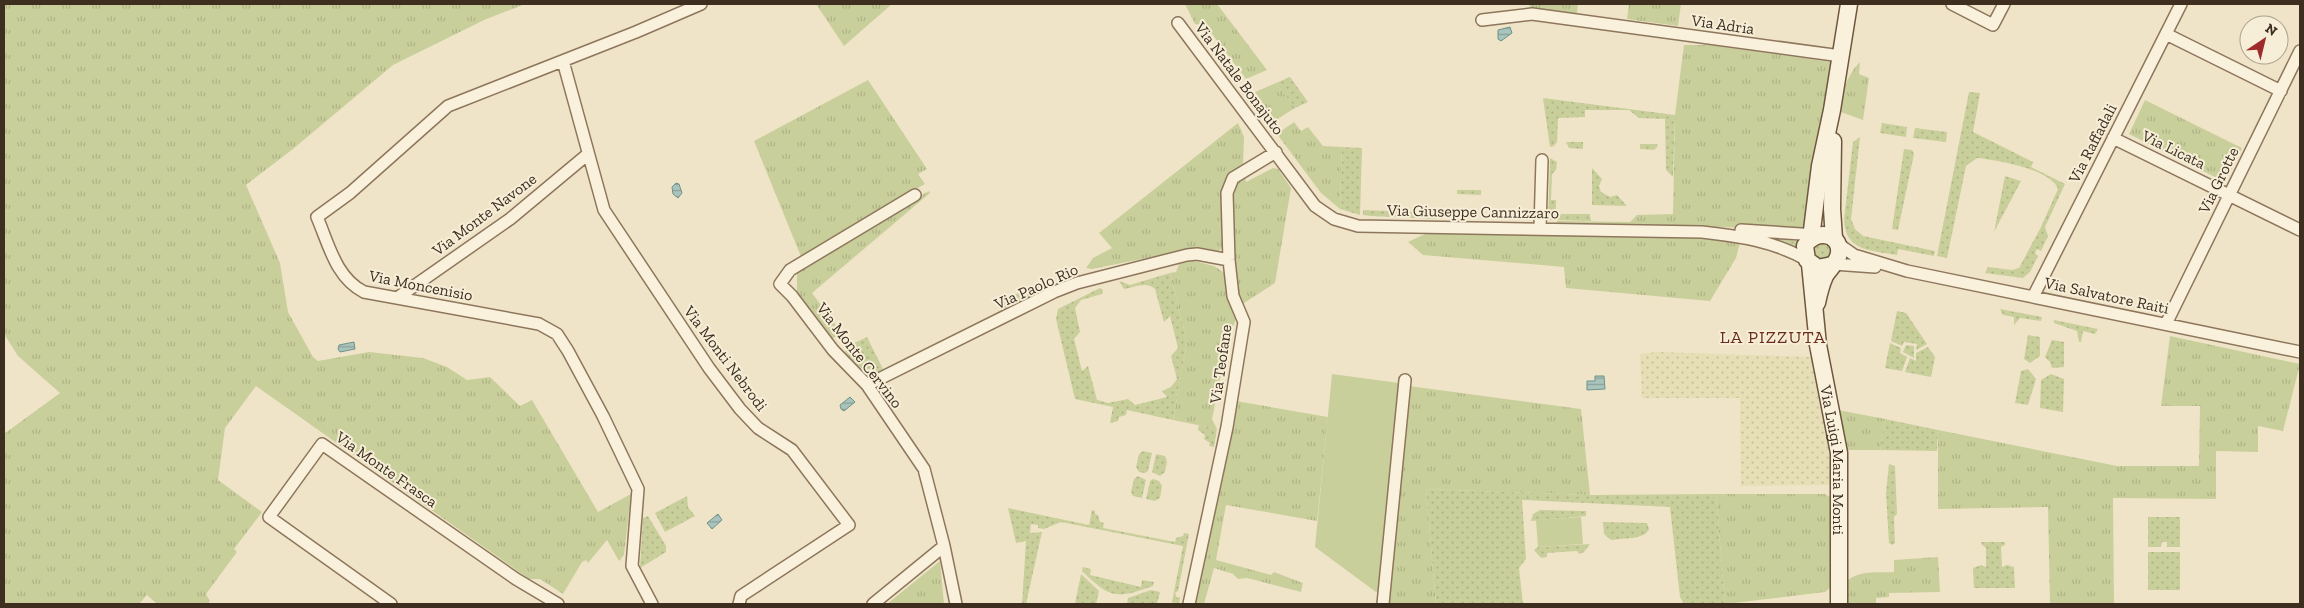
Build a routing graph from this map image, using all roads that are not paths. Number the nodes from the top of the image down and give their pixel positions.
1 (701, 4) edge
2 (1849, 4) edge
3 (1952, 4) edge
4 (2004, 4) edge
5 (2181, 4) edge
6 (1482, 20) dead end
7 (1178, 23) dead end
8 (2166, 34) junction
9 (2300, 51) edge
10 (1841, 56) junction
11 (562, 61) junction
12 (2281, 90) junction
13 (1832, 110) junction
14 (2113, 138) junction
15 (1276, 152) junction
16 (588, 154) junction
17 (1542, 160) dead end
18 (915, 195) dead end
19 (2229, 195) junction
20 (1540, 228) junction
21 (2300, 230) edge
22 (1702, 232) junction
23 (1813, 236) junction
24 (1836, 241) junction
25 (1229, 260) junction
26 (1808, 262) junction
27 (1833, 265) junction
28 (1907, 271) junction
29 (2032, 297) junction
30 (396, 298) junction
31 (1815, 317) junction
32 (2166, 324) junction
33 (2300, 352) edge
34 (1405, 380) dead end
35 (867, 385) junction
36 (944, 546) junction
37 (392, 604) edge
38 (558, 604) edge
39 (652, 604) edge
40 (739, 604) edge
41 (873, 604) edge
42 (956, 604) edge
43 (1189, 604) edge
44 (1383, 604) edge
45 (1839, 604) edge

1 - 11 street, Via Moncenisio
2 - 10 street
3 - 4 street
5 - 8 street, Via Raffadali
6 - 10 street, Via Adria
7 - 15 street, Via Natale Bonajuto
8 - 12 street
8 - 14 street, Via Raffadali
9 - 12 street, Via Grotte
10 - 13 street
11 - 16 street, Via Monti Nebrodi
11 - 30 street, Via Moncenisio
12 - 19 street, Via Grotte
13 - 23 street
13 - 24 street
14 - 19 street, Via Licata
14 - 29 street, Via Raffadali
15 - 20 street, Via Giuseppe Cannizzaro
15 - 25 street, Via Teofane
16 - 30 street, Via Monte Navone
16 - 40 street, Via Monti Nebrodi
17 - 20 street
18 - 35 street, Via Monte Cervino
19 - 21 street, Via Licata
19 - 32 street, Via Grotte
20 - 22 street, Via Giuseppe Cannizzaro
22 - 23 street
22 - 26 street
23 - 24 street
23 - 26 street
24 - 27 street
24 - 28 street
25 - 35 street, Via Paolo Rio
25 - 43 street, Via Teofane
26 - 27 street
26 - 31 street
27 - 28 street
27 - 31 street
28 - 29 street, Via Salvatore Raiti
29 - 32 street, Via Salvatore Raiti
30 - 39 street, Via Moncenisio
31 - 45 street, Via Luigi Maria Monti
32 - 33 street, Via Salvatore Raiti
34 - 44 street
35 - 36 street, Via Monte Cervino
36 - 41 street
36 - 42 street, Via Monte Cervino
37 - 38 street, Via Monte Frasca

